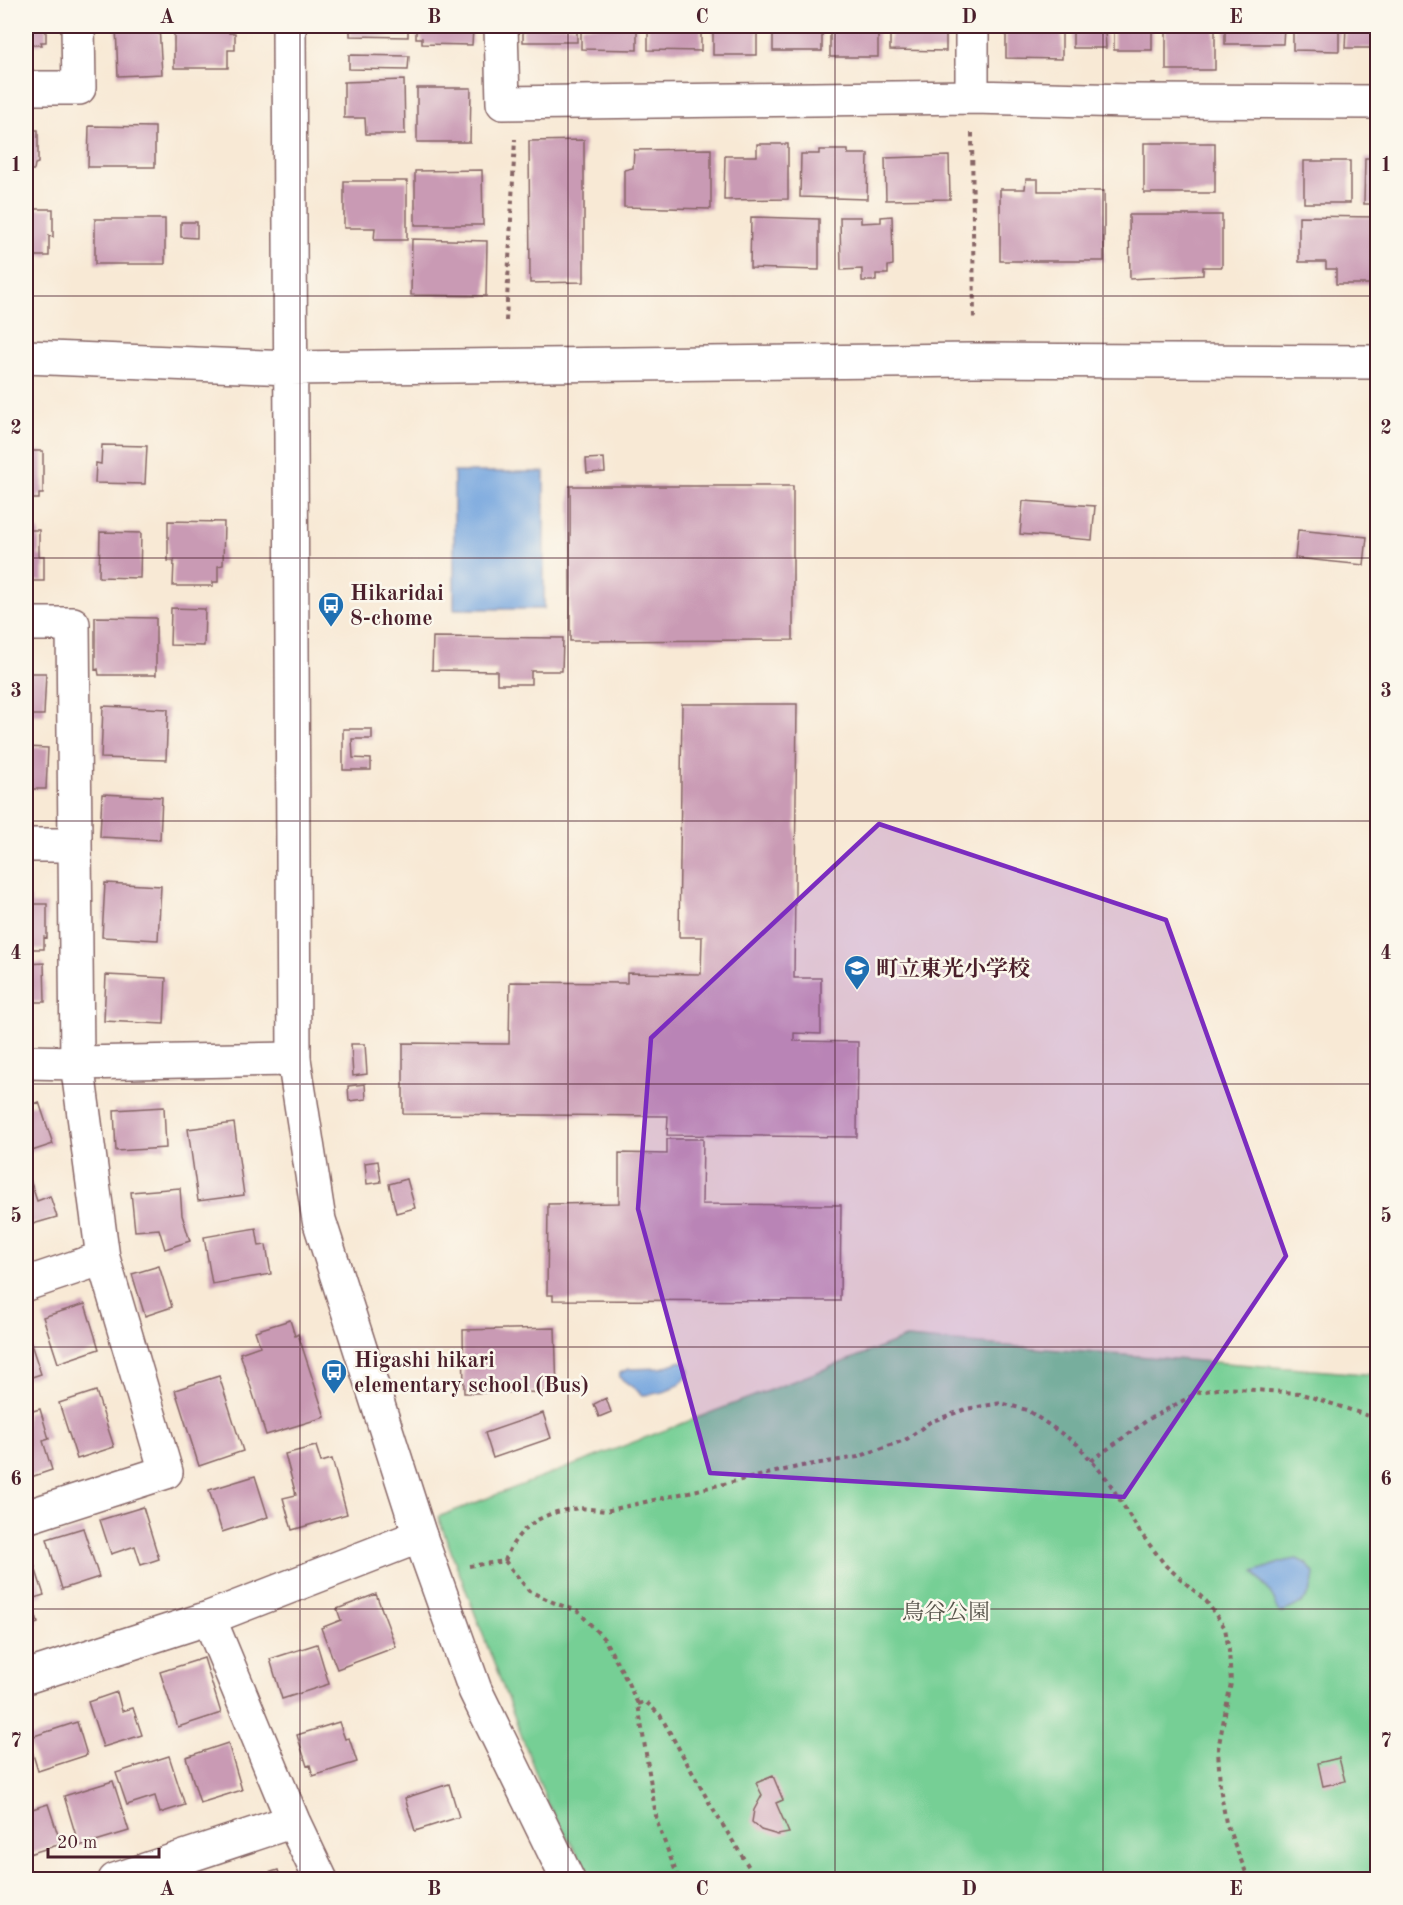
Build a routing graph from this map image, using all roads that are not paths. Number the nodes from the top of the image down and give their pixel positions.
1 (78, 26) edge
2 (289, 26) edge
3 (501, 26) edge
4 (972, 26) edge
5 (26, 88) edge
6 (972, 97) junction
7 (1377, 102) edge
8 (26, 357) edge
9 (1377, 362) edge
10 (290, 368) junction
11 (26, 624) edge
12 (26, 845) edge
13 (75, 845) junction
14 (294, 1059) junction
15 (26, 1062) edge
16 (77, 1064) junction
17 (104, 1258) junction
18 (26, 1284) edge
19 (26, 1517) edge
20 (420, 1536) junction
21 (209, 1618) junction
22 (26, 1677) edge
23 (293, 1821) junction
24 (116, 1880) edge
25 (321, 1880) edge
26 (568, 1880) edge

1 - 5 street
2 - 10 street
3 - 6 street
4 - 6 street
6 - 7 street
8 - 10 street
9 - 10 street
10 - 14 street
11 - 13 street
12 - 13 street
13 - 16 street
14 - 16 street
14 - 20 street
15 - 16 street
16 - 17 street
17 - 18 street
17 - 19 street
20 - 21 street
20 - 26 street
21 - 22 street
21 - 23 street
23 - 24 street
23 - 25 street

